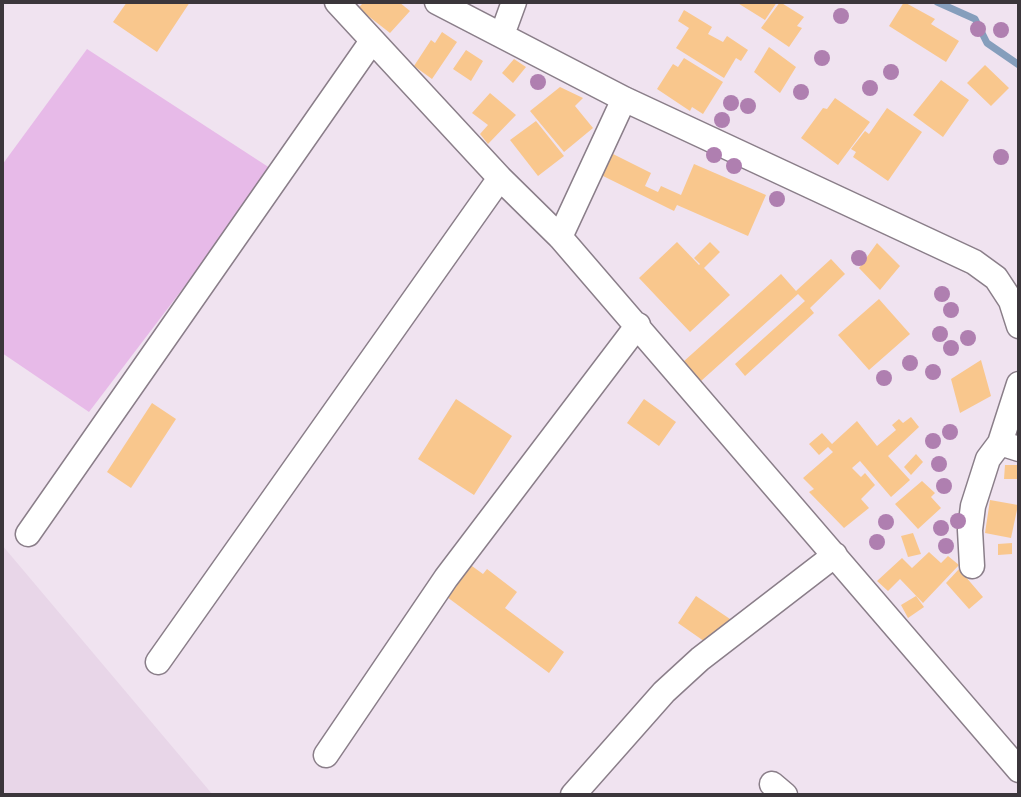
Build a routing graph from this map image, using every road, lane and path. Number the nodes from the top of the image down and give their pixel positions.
1 (337, 2) edge
2 (437, 2) edge
3 (514, 2) edge
4 (502, 34) junction
5 (372, 41) junction
6 (624, 99) junction
7 (500, 178) junction
8 (560, 237) junction
9 (638, 325) junction
10 (1019, 326) edge
11 (1019, 384) edge
12 (1010, 446) edge
13 (28, 534) dead end
14 (835, 555) junction
15 (972, 566) dead end
16 (158, 662) dead end
17 (326, 755) dead end
18 (1019, 770) edge
19 (573, 795) edge

1 - 5 street
2 - 4 street
3 - 4 street
4 - 6 street
5 - 7 street
5 - 13 street
6 - 8 street
6 - 10 street
7 - 8 street
7 - 16 street
8 - 9 street
9 - 14 street
9 - 17 street
11 - 12 street
12 - 15 street
14 - 18 street
14 - 19 street

